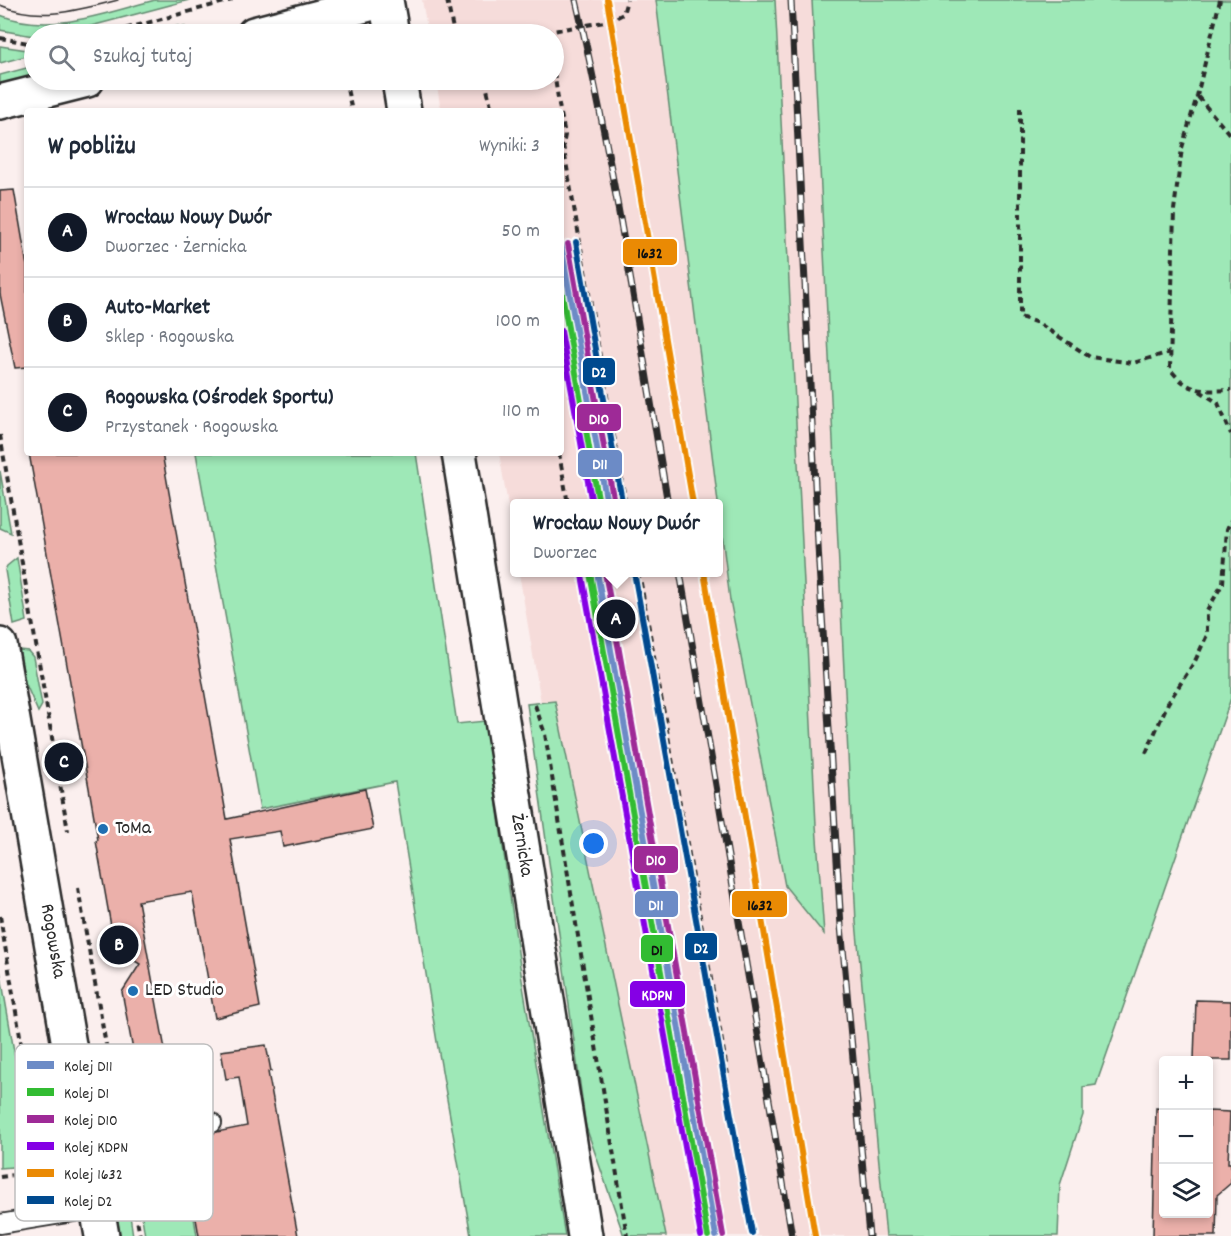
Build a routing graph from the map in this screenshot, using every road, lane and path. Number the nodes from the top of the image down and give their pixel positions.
1 (232, 0) edge
2 (386, 0) edge
3 (447, 0) edge
4 (627, 0) edge
5 (1220, 0) edge
6 (143, 24) edge
7 (293, 24) edge
8 (390, 24) edge
9 (452, 24) edge
10 (564, 30) edge
11 (0, 38) edge
12 (24, 42) edge
13 (47, 90) edge
14 (347, 90) edge
15 (401, 90) edge
16 (487, 90) edge
17 (557, 90) edge
18 (1197, 96) junction
19 (0, 102) edge
20 (351, 108) edge
21 (404, 108) edge
22 (491, 108) edge
23 (560, 108) edge
24 (1020, 108) dead end
25 (1231, 136) edge
26 (564, 150) edge
27 (1170, 352) junction
28 (1231, 390) edge
29 (1199, 391) junction
30 (1231, 434) edge
31 (0, 435) edge
32 (459, 456) edge
33 (560, 456) edge
34 (567, 499) edge
35 (625, 499) edge
36 (1231, 520) edge
37 (581, 577) edge
38 (640, 577) edge
39 (0, 645) edge
40 (534, 704) dead end
41 (1146, 753) dead end
42 (68, 832) dead end
43 (76, 878) dead end
44 (0, 916) edge
45 (21, 1044) edge
46 (69, 1044) edge
47 (106, 1044) edge
48 (728, 1075) dead end
49 (671, 1080) dead end
50 (15, 1175) edge
51 (0, 1177) edge
52 (137, 1221) edge
53 (100, 1222) edge
54 (0, 1224) edge
55 (140, 1236) edge
56 (585, 1236) edge
57 (627, 1236) edge

1 - 6 path
2 - 7 street
2 - 8 street
3 - 9 path
4 - 10 path
5 - 18 path
11 - 12 path
13 - 19 street
14 - 20 path
15 - 21 street
16 - 22 path
17 - 23 path
18 - 25 path
18 - 27 path
24 - 27 path
26 - 35 path
27 - 29 path
28 - 29 path
29 - 30 path
31 - 42 path
32 - 56 street, Żernicka
33 - 34 path
36 - 41 path
37 - 49 path
38 - 48 path
39 - 46 street, Rogowska
40 - 57 path
43 - 47 path
44 - 45 path
50 - 51 path
52 - 55 path
53 - 54 lane

